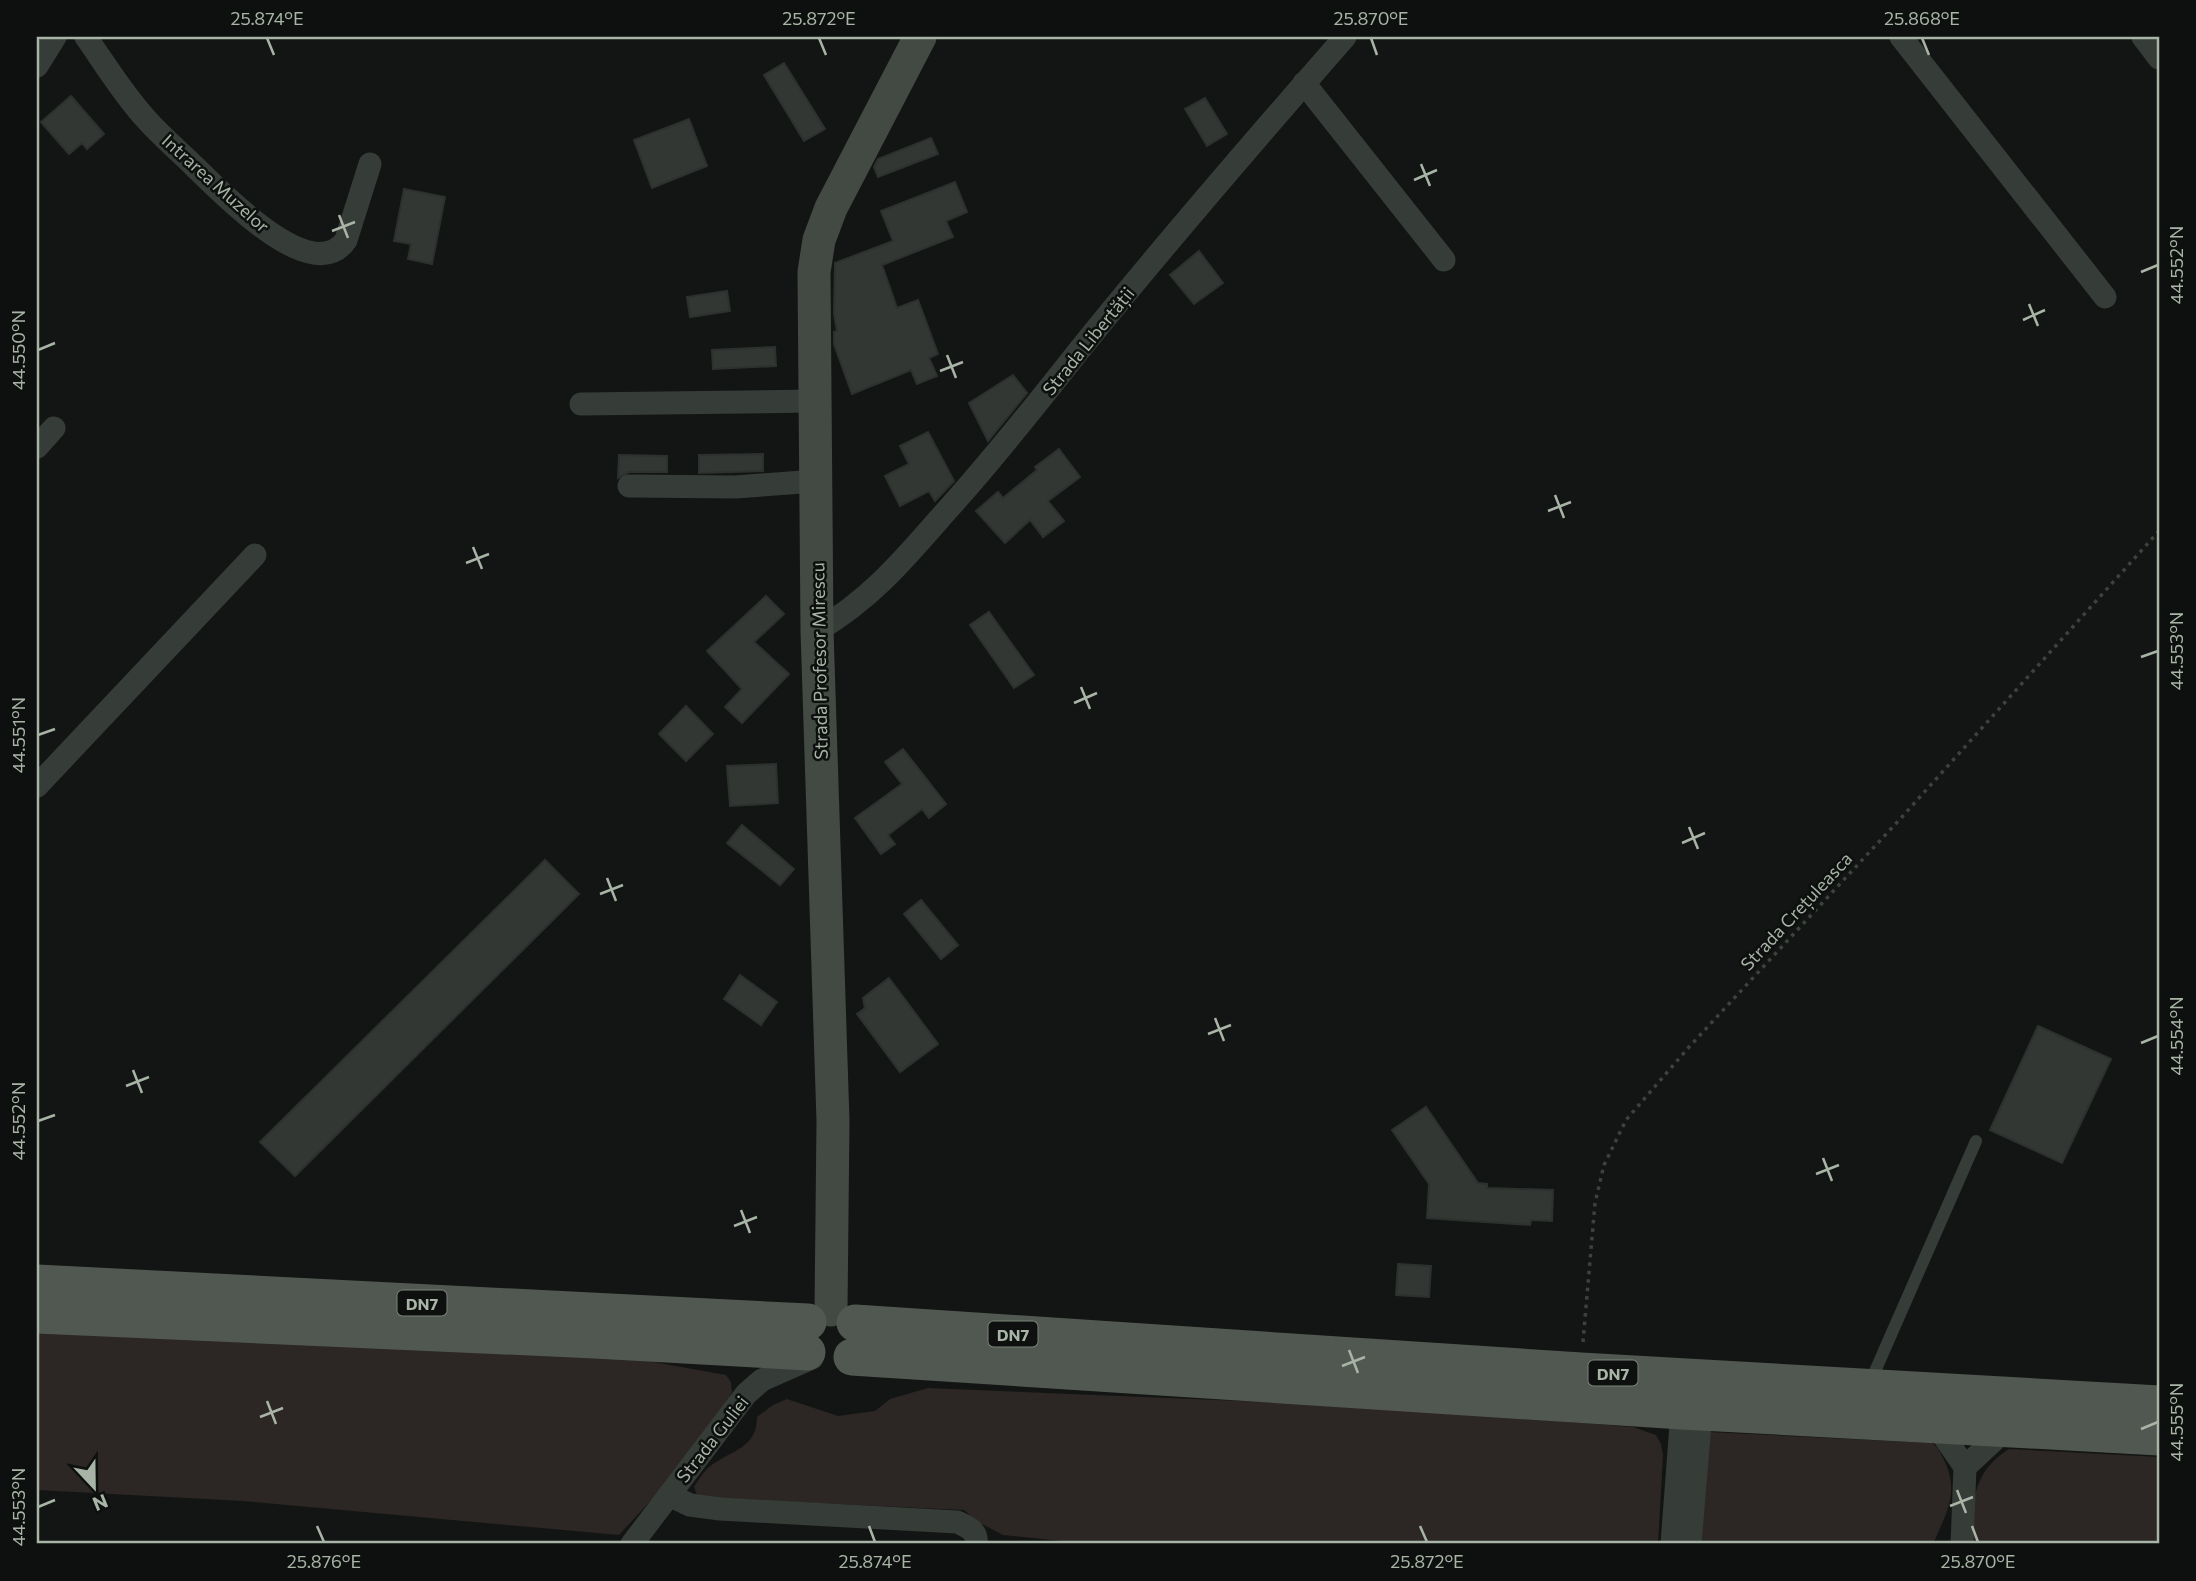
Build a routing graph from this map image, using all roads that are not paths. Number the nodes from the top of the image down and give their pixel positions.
1 (55, 37) edge
2 (86, 37) edge
3 (920, 37) edge
4 (1345, 37) edge
5 (1902, 37) edge
6 (2143, 37) edge
7 (2159, 58) edge
8 (37, 66) edge
9 (1304, 83) junction
10 (370, 164) dead end
11 (1444, 260) dead end
12 (2105, 298) dead end
13 (815, 401) junction
14 (581, 404) dead end
15 (54, 428) dead end
16 (37, 447) edge
17 (816, 481) junction
18 (629, 486) dead end
19 (255, 555) dead end
20 (817, 631) junction
21 (37, 786) edge
22 (1976, 1141) dead end
23 (37, 1283) edge
24 (37, 1315) edge
25 (828, 1337) junction
26 (1868, 1387) junction
27 (2159, 1405) edge
28 (1691, 1411) junction
29 (1936, 1424) junction
30 (2007, 1429) junction
31 (2159, 1437) edge
32 (1965, 1467) junction
33 (669, 1495) junction
34 (632, 1544) edge
35 (976, 1544) edge
36 (1672, 1544) edge
37 (1690, 1544) edge
38 (1962, 1544) edge

1 - 8 street
2 - 10 street, Intrarea Muzelor
3 - 13 street, Strada Profesor Mirescu
4 - 9 street, Strada Libertății
5 - 12 street
6 - 7 street
9 - 11 street
9 - 20 street, Strada Libertății
13 - 14 street
13 - 17 street, Strada Profesor Mirescu
15 - 16 street
17 - 18 street
17 - 20 street, Strada Profesor Mirescu
19 - 21 street
20 - 25 street, Strada Profesor Mirescu
22 - 26 lane
23 - 25 main road, DN7
24 - 25 main road, DN7
25 - 26 main road, DN7
25 - 28 main road, DN7
25 - 33 street, Strada Guliei
26 - 27 main road, DN7
28 - 29 main road, DN7
28 - 36 street
28 - 37 street
29 - 30 main road, DN7
29 - 32 street
30 - 31 main road, DN7
30 - 32 street
32 - 38 street
33 - 34 street, Strada Guliei
33 - 35 street

